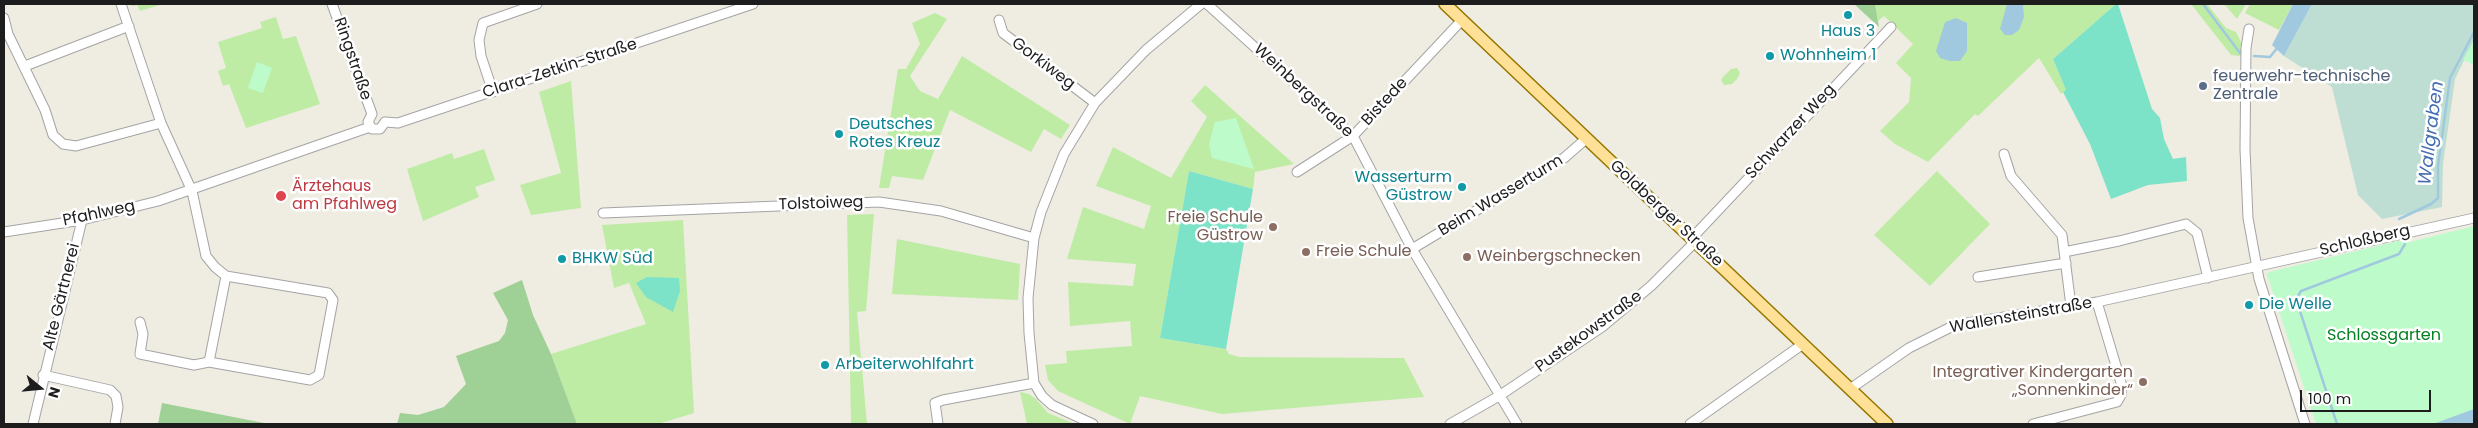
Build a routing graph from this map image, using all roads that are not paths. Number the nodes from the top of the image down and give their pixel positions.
1 (121, 4) edge
2 (332, 4) edge
3 (536, 4) edge
4 (749, 4) edge
5 (1201, 4) edge
6 (1207, 4) edge
7 (1445, 4) edge
8 (4, 18) edge
9 (999, 20) dead end
10 (1462, 20) junction
11 (129, 26) junction
12 (1891, 27) dead end
13 (2249, 29) dead end
14 (25, 66) junction
15 (493, 92) junction
16 (1095, 103) junction
17 (372, 114) junction
18 (161, 122) junction
19 (385, 122) junction
20 (370, 127) junction
21 (1353, 136) junction
22 (1587, 138) junction
23 (2004, 154) dead end
24 (1297, 172) dead end
25 (192, 191) junction
26 (602, 213) dead end
27 (2474, 218) edge
28 (82, 220) junction
29 (4, 232) edge
30 (1034, 238) junction
31 (1694, 240) junction
32 (1412, 249) junction
33 (2064, 252) junction
34 (2066, 263) junction
35 (2256, 267) junction
36 (226, 276) junction
37 (1978, 277) dead end
38 (2208, 278) junction
39 (2097, 302) junction
40 (2071, 306) junction
41 (140, 322) dead end
42 (1803, 344) junction
43 (209, 362) junction
44 (43, 375) junction
45 (1034, 383) junction
46 (1850, 389) junction
47 (1499, 396) junction
48 (33, 424) edge
49 (115, 424) edge
50 (938, 424) edge
51 (1093, 424) edge
52 (1450, 424) edge
53 (1517, 424) edge
54 (1690, 424) edge
55 (1887, 424) edge
56 (2033, 424) edge
57 (2305, 424) edge

1 - 11 street
2 - 17 street, Ringstraße
3 - 15 street
4 - 15 street, Clara-Zetkin-Straße
5 - 16 street
6 - 21 street, Weinbergstraße
7 - 10 main road, Goldberger Straße
8 - 14 street
9 - 16 street, Gorkiweg
10 - 21 street, Bistede
10 - 22 main road, Goldberger Straße
11 - 14 street
11 - 18 street
12 - 31 street, Schwarzer Weg
13 - 35 street
14 - 18 street
15 - 19 street, Clara-Zetkin-Straße
16 - 30 street
17 - 19 street
17 - 20 street
18 - 25 street
19 - 20 street, Clara-Zetkin-Straße
20 - 25 street, Clara-Zetkin-Straße
21 - 24 street, Bistede
21 - 32 street, Weinbergstraße
22 - 31 main road, Goldberger Straße
22 - 32 street, Beim Wasserturm
23 - 33 street
25 - 28 street, Pfahlweg
25 - 36 street
26 - 30 street, Tolstoiweg
27 - 35 street, Schloßberg
28 - 29 street, Pfahlweg
28 - 44 street, Alte Gärtnerei
30 - 45 street
31 - 42 main road, Goldberger Straße
31 - 47 street, Pustekowstraße
32 - 47 street, Weinbergstraße
33 - 34 street
33 - 38 street
34 - 37 street
34 - 40 street
35 - 38 street, Wallensteinstraße
35 - 57 street
36 - 43 street
36 - 43 street
38 - 39 street, Wallensteinstraße
39 - 40 street, Wallensteinstraße
39 - 56 street
40 - 46 street, Wallensteinstraße
41 - 43 street
42 - 46 main road, Goldberger Straße
42 - 54 street
44 - 48 street, Alte Gärtnerei
44 - 49 street
45 - 50 street
45 - 51 street
46 - 55 main road, Goldberger Straße
47 - 52 street, Pustekowstraße
47 - 53 street, Weinbergstraße

